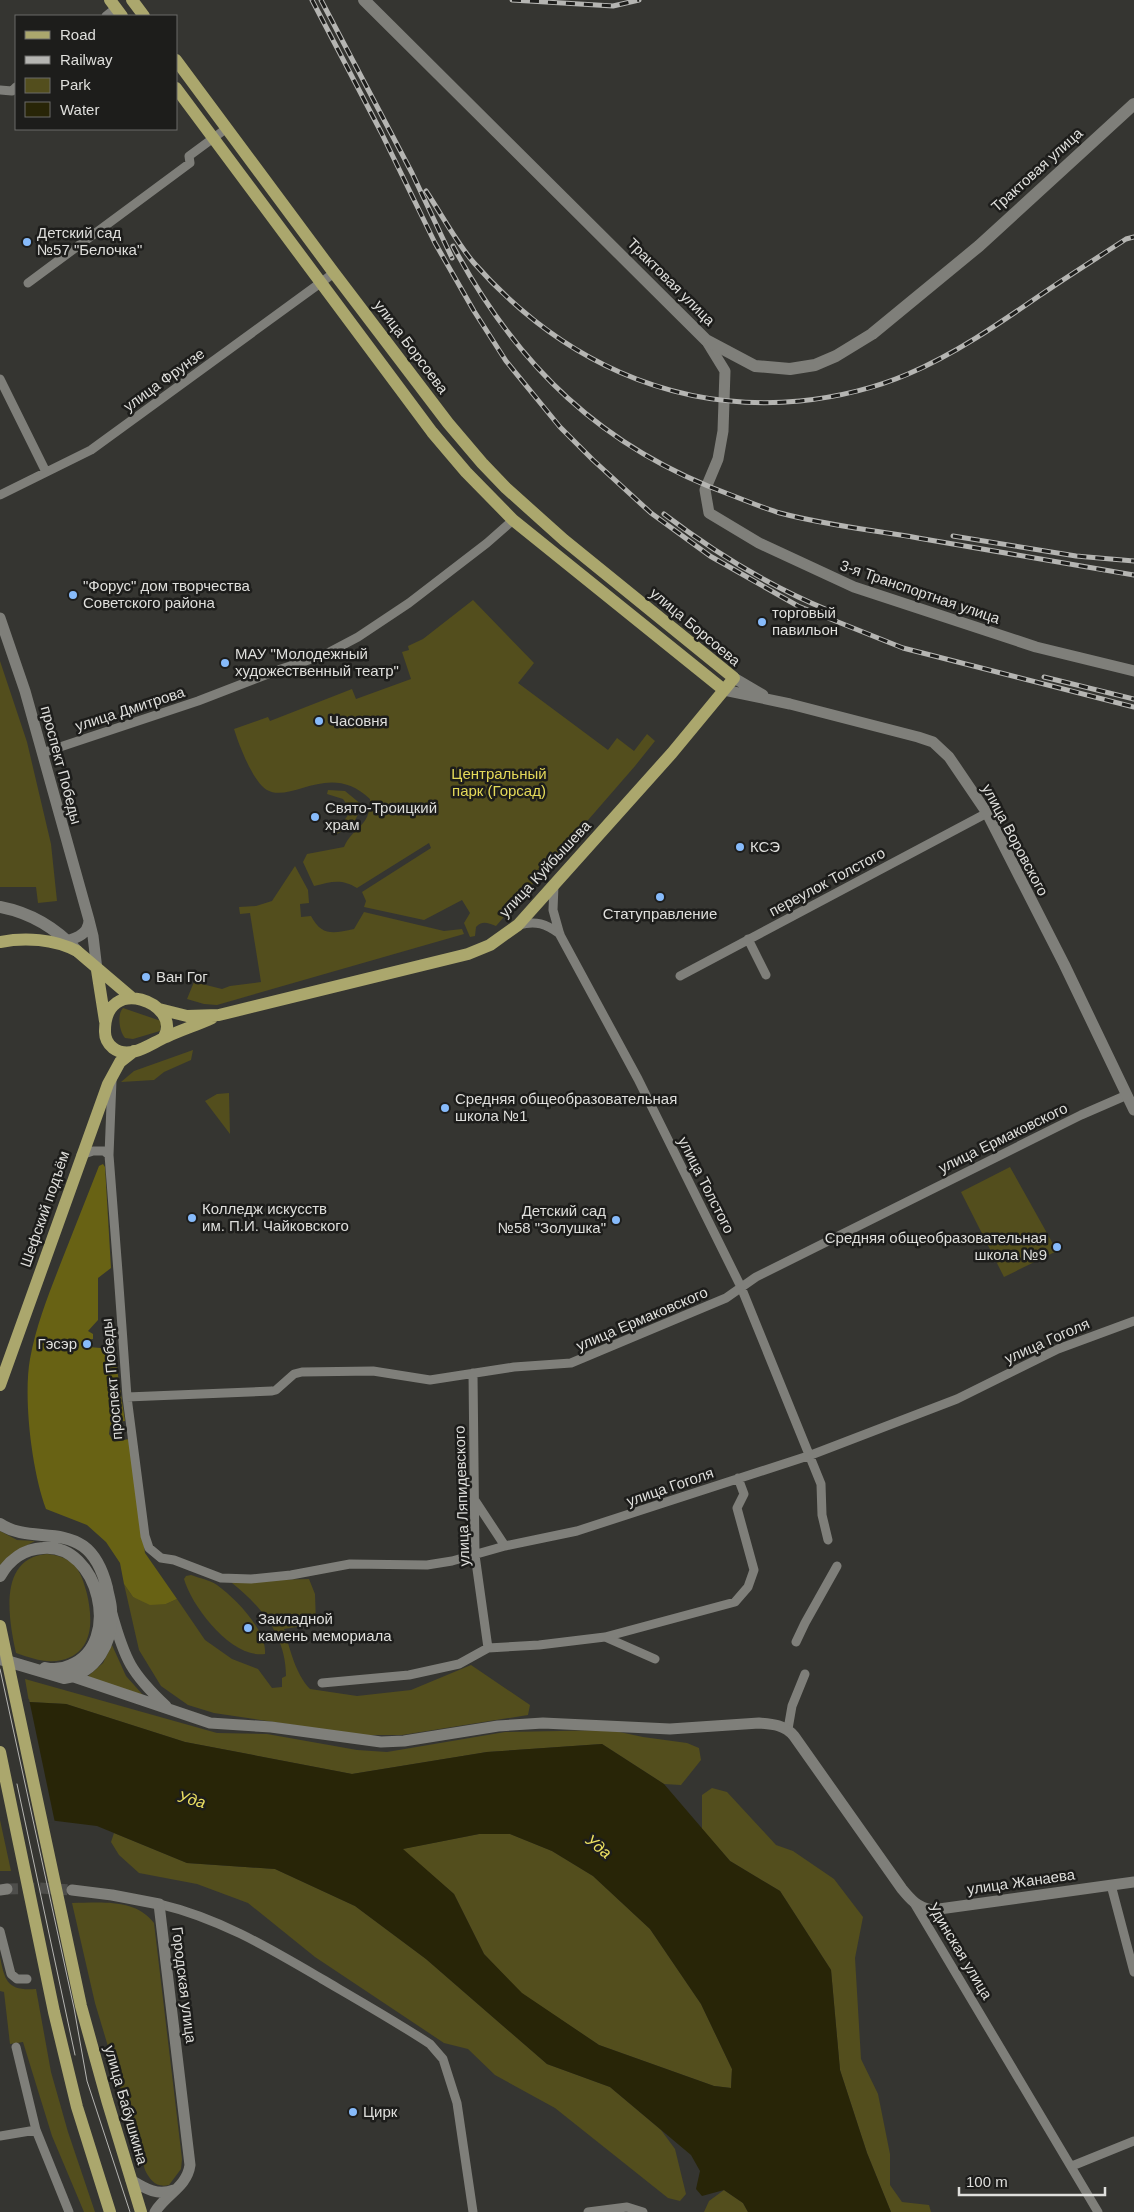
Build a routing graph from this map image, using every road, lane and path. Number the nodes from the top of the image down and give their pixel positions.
1 (132, 0) edge
2 (364, 0) edge
3 (143, 15) edge
4 (178, 63) edge
5 (15, 88) edge
6 (0, 90) edge
7 (178, 91) edge
8 (1134, 104) edge
9 (227, 128) junction
10 (214, 139) junction
11 (334, 273) junction
12 (28, 283) dead end
13 (320, 283) junction
14 (706, 340) junction
15 (0, 379) edge
16 (46, 472) junction
17 (0, 495) edge
18 (513, 520) junction
19 (0, 618) edge
20 (1134, 671) edge
21 (734, 678) junction
22 (724, 690) junction
23 (771, 700) junction
24 (42, 754) junction
25 (987, 813) junction
26 (554, 885) junction
27 (0, 907) edge
28 (89, 920) junction
29 (518, 925) junction
30 (65, 935) junction
31 (560, 935) junction
32 (748, 939) junction
33 (0, 942) edge
34 (47, 942) junction
35 (77, 951) junction
36 (97, 970) junction
37 (766, 975) dead end
38 (680, 976) dead end
39 (131, 997) junction
40 (158, 1009) junction
41 (219, 1015) junction
42 (106, 1023) junction
43 (164, 1037) junction
44 (134, 1051) junction
45 (112, 1074) junction
46 (1127, 1095) junction
47 (1134, 1110) edge
48 (110, 1155) junction
49 (81, 1156) junction
50 (742, 1287) junction
51 (1134, 1321) edge
52 (473, 1373) junction
53 (0, 1386) edge
54 (127, 1397) junction
55 (810, 1455) junction
56 (738, 1478) junction
57 (474, 1499) junction
58 (0, 1524) edge
59 (828, 1540) dead end
60 (506, 1546) junction
61 (475, 1555) junction
62 (837, 1566) dead end
63 (194, 1567) joint
64 (0, 1576) edge
65 (112, 1610) junction
66 (0, 1626) edge
67 (605, 1637) junction
68 (796, 1642) dead end
69 (488, 1648) junction
70 (0, 1654) edge
71 (0, 1659) edge
72 (655, 1660) dead end
73 (52, 1670) junction
74 (805, 1674) dead end
75 (69, 1677) junction
76 (322, 1684) dead end
77 (169, 1709) junction
78 (788, 1728) junction
79 (0, 1752) edge
80 (1134, 1882) edge
81 (1111, 1885) junction
82 (72, 1890) tunnel mouth
83 (914, 1903) junction
84 (158, 1904) junction
85 (0, 1932) edge
86 (1134, 1972) edge
87 (27, 1979) dead end
88 (16, 2047) dead end
89 (36, 2130) junction
90 (0, 2136) edge
91 (1134, 2141) edge
92 (1072, 2166) junction
93 (132, 2180) junction
94 (180, 2187) junction
95 (69, 2212) edge
96 (110, 2212) edge
97 (141, 2212) edge
98 (155, 2212) edge
99 (473, 2212) edge
100 (588, 2212) edge
101 (642, 2212) edge
102 (1098, 2212) edge

1 - 3 main road
2 - 14 main road, Трактовая улица
4 - 9 main road, улица Борсоева
5 - 6 street
7 - 10 main road, улица Борсоева
8 - 14 main road, Трактовая улица
9 - 10 street
9 - 11 main road, улица Борсоева
10 - 12 street
10 - 13 main road, улица Борсоева
11 - 13 street, улица Фрунзе
11 - 21 main road, улица Борсоева
13 - 16 street, улица Фрунзе
13 - 18 main road, улица Борсоева
14 - 20 street, 3-я Транспортная улица
15 - 16 street
16 - 17 street, улица Фрунзе
18 - 22 main road, улица Борсоева
18 - 24 street, улица Дмитрова
19 - 24 street, проспект Победы
21 - 22 main road, улица Борсоева
21 - 23 street
22 - 23 street, улица Воровского
22 - 26 main road, улица Куйбышева
23 - 25 street, улица Воровского
24 - 28 street, проспект Победы
25 - 32 street, переулок Толстого
25 - 46 street, улица Воровского
26 - 29 main road, улица Куйбышева
26 - 31 street, улица Толстого
27 - 30 main road
28 - 30 street
28 - 36 street, проспект Победы
29 - 31 street
29 - 41 main road, улица Куйбышева
30 - 34 street
30 - 35 main road
31 - 50 street, улица Толстого
32 - 37 street
32 - 38 street, переулок Толстого
33 - 34 main road, улица Куйбышева
34 - 35 main road, улица Куйбышева
35 - 36 main road, улица Куйбышева
36 - 39 main road, улица Куйбышева
36 - 42 main road
39 - 40 main road, улица Куйбышева
39 - 42 main road
40 - 41 main road, улица Куйбышева
40 - 43 main road
41 - 43 main road, улица Куйбышева
42 - 44 main road
43 - 44 main road, улица Куйбышева
44 - 45 main road, Шефский подъём
45 - 48 street, проспект Победы
45 - 49 main road, Шефский подъём
46 - 47 street, улица Воровского
46 - 50 street, улица Ермаковского
48 - 49 street
48 - 54 street, проспект Победы
49 - 53 main road, Шефский подъём
50 - 52 street, улица Ермаковского
50 - 55 street, улица Толстого
51 - 55 street, улица Гоголя
52 - 54 street, улица Ермаковского
52 - 57 street, улица Ляпидевского
54 - 63 street, проспект Победы
55 - 56 street, улица Гоголя
55 - 59 street, улица Толстого
56 - 60 street, улица Гоголя
56 - 67 street
57 - 60 street
57 - 61 street, улица Ляпидевского
58 - 65 main road
60 - 61 street, улица Гоголя
61 - 63 street, улица Гоголя
61 - 69 street, улица Ляпидевского
62 - 68 street
64 - 73 main road
65 - 75 main road
65 - 77 street
66 - 93 main road, улица Бабушкина
67 - 69 street
67 - 72 street
69 - 76 street
70 - 73 main road
71 - 75 main road
73 - 75 street
74 - 78 street
75 - 77 street
77 - 78 street
78 - 83 street, Удинская улица
79 - 96 main road
80 - 81 street, улица Жанаева
81 - 83 street, улица Жанаева
81 - 86 street
82 - 84 street
83 - 92 street, Удинская улица
84 - 94 street, Городская улица
84 - 99 street
85 - 87 street
88 - 89 street
89 - 90 street
89 - 95 street
91 - 92 street
92 - 102 street, Удинская улица
93 - 94 street
93 - 97 main road, улица Бабушкина
94 - 98 street
100 - 101 street

